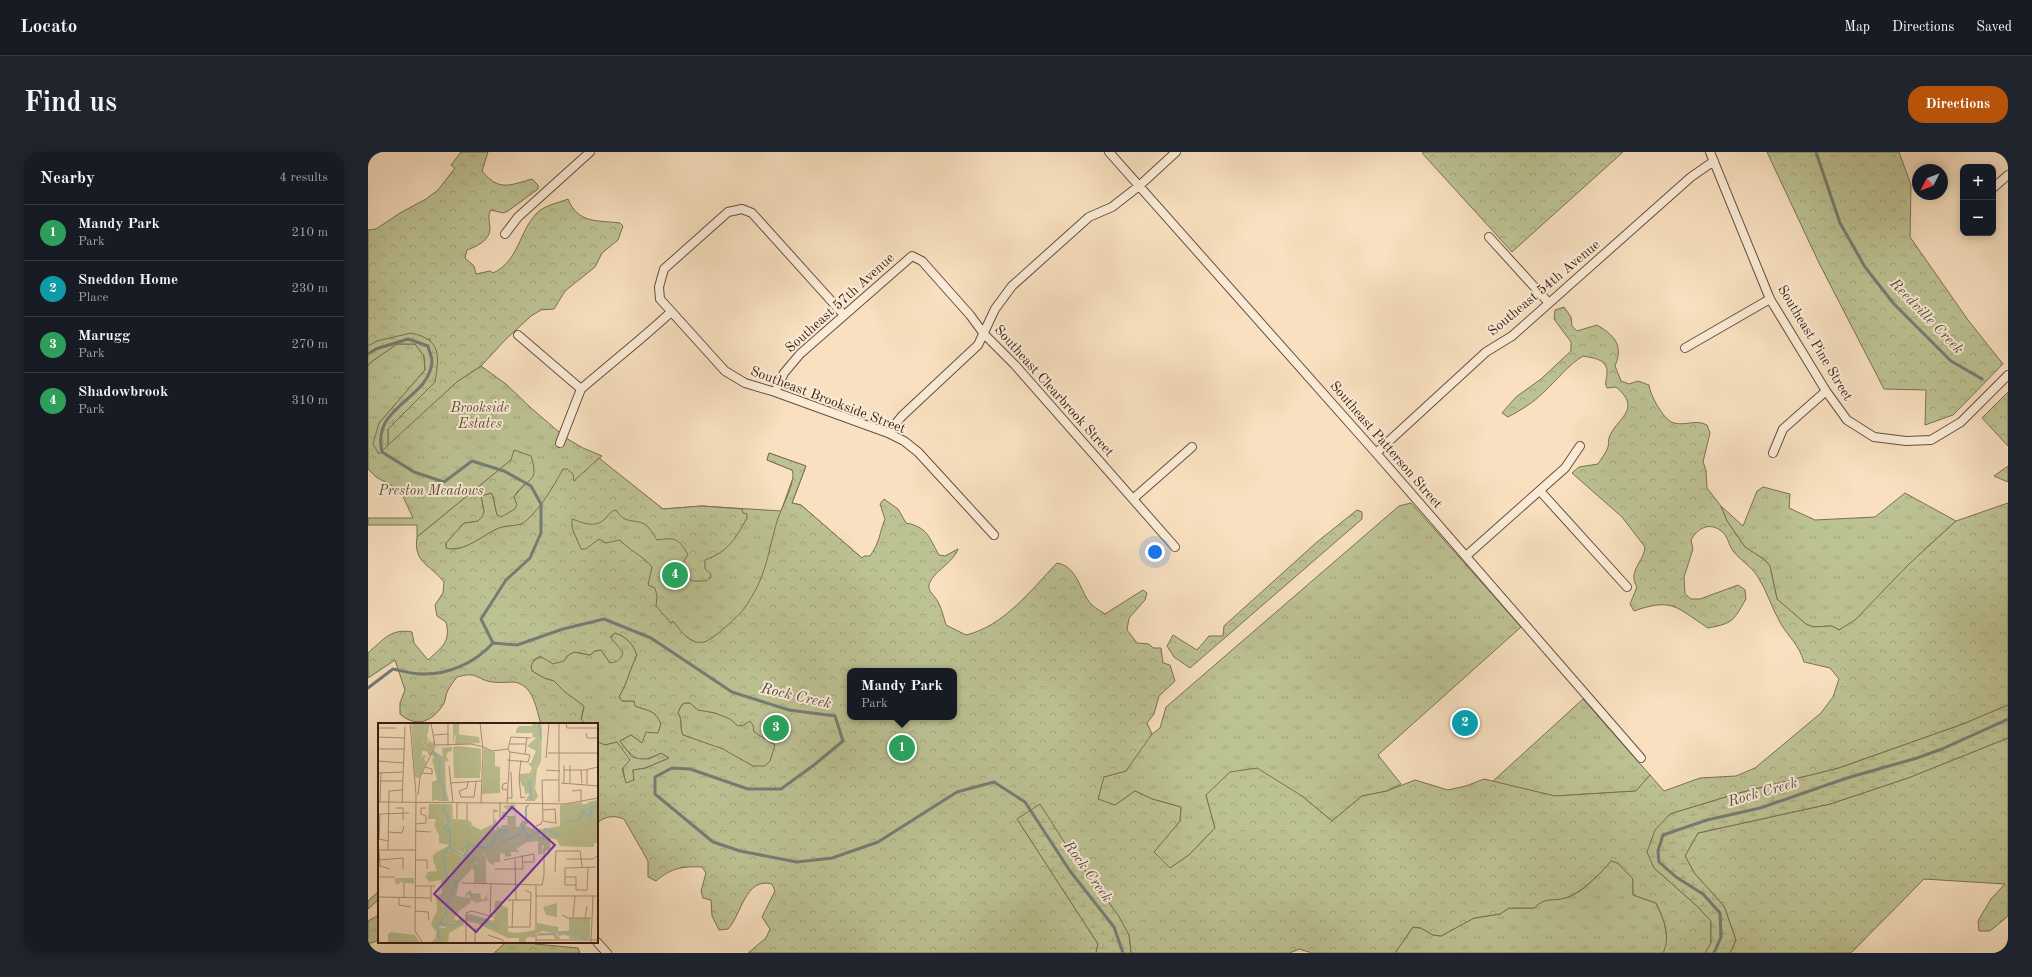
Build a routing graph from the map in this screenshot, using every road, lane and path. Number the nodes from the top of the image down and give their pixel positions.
1 (590, 152) edge
2 (1109, 152) edge
3 (1176, 152) edge
4 (1710, 152) edge
5 (1714, 161) junction
6 (2008, 175) edge
7 (1996, 185) edge
8 (1138, 186) junction
9 (505, 234) dead end
10 (1489, 237) dead end
11 (912, 256) joint
12 (1770, 299) junction
13 (1549, 303) junction
14 (671, 312) junction
15 (844, 314) junction
16 (984, 334) junction
17 (518, 335) dead end
18 (1685, 348) dead end
19 (2008, 375) edge
20 (581, 390) junction
21 (1826, 391) junction
22 (775, 392) junction
23 (888, 433) junction
24 (560, 443) dead end
25 (1580, 446) dead end
26 (1192, 447) dead end
27 (1376, 453) junction
28 (1773, 453) dead end
29 (1540, 491) junction
30 (1134, 498) junction
31 (994, 535) dead end
32 (1175, 547) dead end
33 (1466, 556) junction
34 (1627, 587) dead end
35 (1641, 758) dead end
36 (598, 943) edge
37 (606, 953) edge

1 - 9 street
2 - 8 street, Southeast Patterson Street
3 - 8 street
4 - 5 street, Southeast Pine Street
5 - 12 street, Southeast Pine Street
5 - 13 street, Southeast 54th Avenue
6 - 7 street
8 - 16 street
8 - 27 street, Southeast Patterson Street
10 - 13 street
11 - 15 street, Southeast 57th Avenue
11 - 16 street, Southeast Clearbrook Street
12 - 18 street
12 - 21 street, Southeast Pine Street
13 - 27 street, Southeast 54th Avenue
14 - 15 street, Southeast Brookside Street
14 - 20 street
14 - 22 street, Southeast Brookside Street
15 - 22 street, Southeast 57th Avenue
16 - 23 street
16 - 30 street, Southeast Clearbrook Street
17 - 20 street
19 - 21 street, Southeast Pine Street
20 - 24 street
21 - 28 street
22 - 23 street, Southeast Brookside Street
23 - 31 street, Southeast Brookside Street
25 - 29 street
26 - 30 street
27 - 33 street, Southeast Patterson Street
29 - 33 street
29 - 34 street
30 - 32 street, Southeast Clearbrook Street
33 - 35 street, Southeast Patterson Street
36 - 37 street

